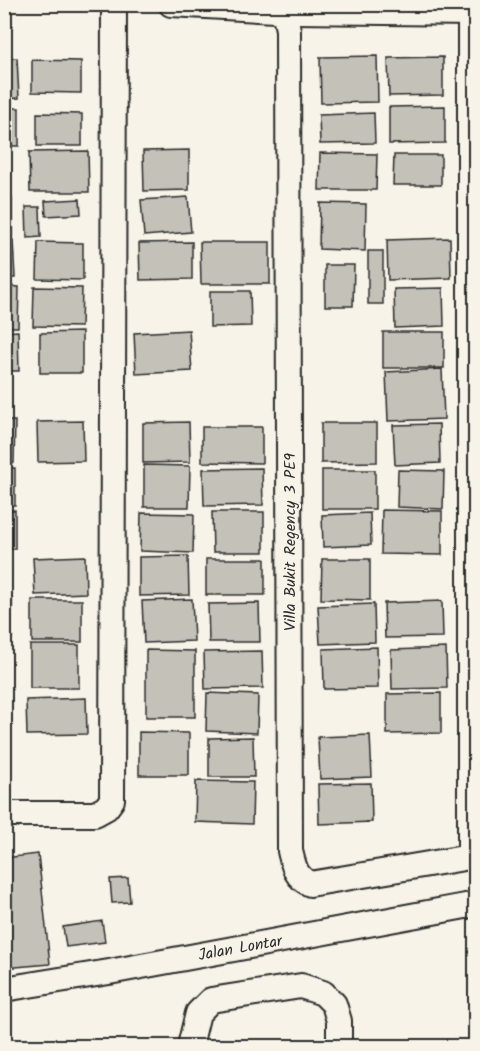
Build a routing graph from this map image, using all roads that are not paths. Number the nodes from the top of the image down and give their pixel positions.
1 (114, 4) edge
2 (171, 4) edge
3 (288, 12) edge
4 (472, 13) edge
5 (4, 814) edge
6 (473, 856) edge
7 (476, 904) edge
8 (4, 989) edge
9 (190, 1047) edge
10 (339, 1047) edge

1 - 5 street
2 - 3 street, Villa Bukit Regency 3 PE9
3 - 4 street, Villa Bukit Regency 3 PE9
3 - 6 street, Villa Bukit Regency 3 PE9
4 - 6 street, Villa Bukit Regency 3 PE9
7 - 8 street, Jalan Lontar
9 - 10 street

